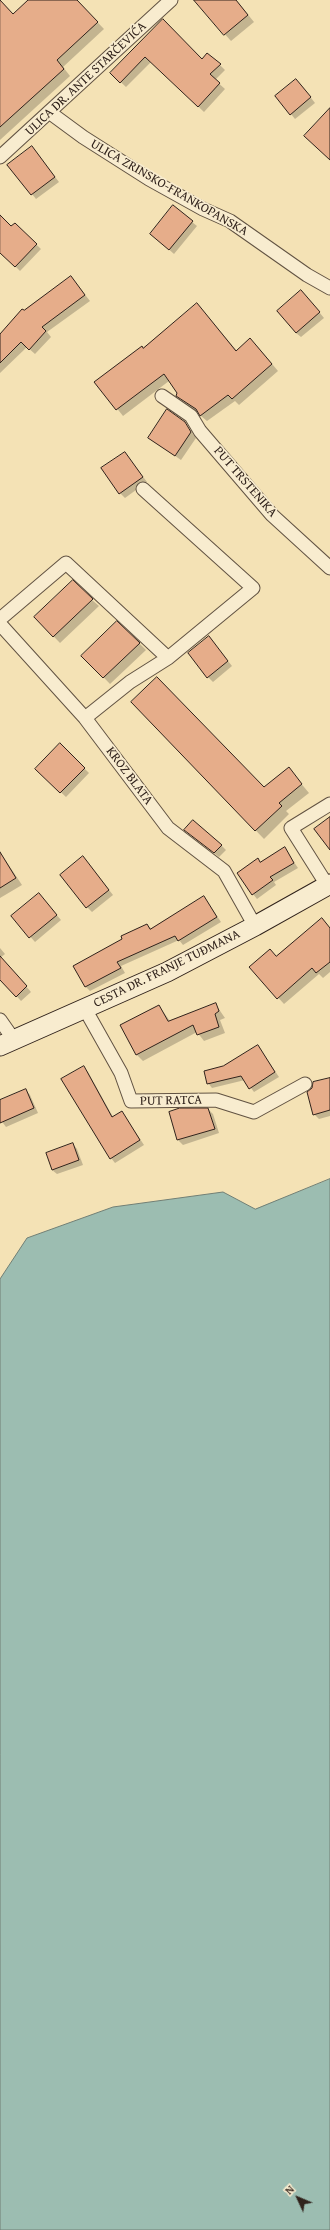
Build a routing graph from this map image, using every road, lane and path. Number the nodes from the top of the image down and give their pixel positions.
1 (171, 0) edge
2 (49, 112) junction
3 (0, 157) edge
4 (330, 288) edge
5 (162, 396) dead end
6 (143, 489) dead end
7 (330, 568) edge
8 (0, 619) edge
9 (0, 624) edge
10 (168, 658) junction
11 (85, 718) junction
12 (330, 804) edge
13 (329, 885) edge
14 (255, 926) junction
15 (85, 1009) junction
16 (0, 1020) edge
17 (7, 1043) edge
18 (306, 1084) dead end

1 - 2 street, ULICA DR. ANTE STARČEVIĆA
2 - 3 street, ULICA DR. ANTE STARČEVIĆA
2 - 4 street, ULICA ZRINSKO-FRANKOPANSKA
5 - 7 street, PUT TRSTENIKA
6 - 10 street
8 - 10 street
9 - 11 street, KROZ BLATA
10 - 11 street
11 - 14 street, KROZ BLATA
12 - 13 street
13 - 14 main road, CESTA DR. FRANJE TUĐMANA
14 - 15 main road, CESTA DR. FRANJE TUĐMANA
15 - 17 main road, CESTA DR. FRANJE TUĐMANA
15 - 18 street, PUT RATCA
16 - 17 street

